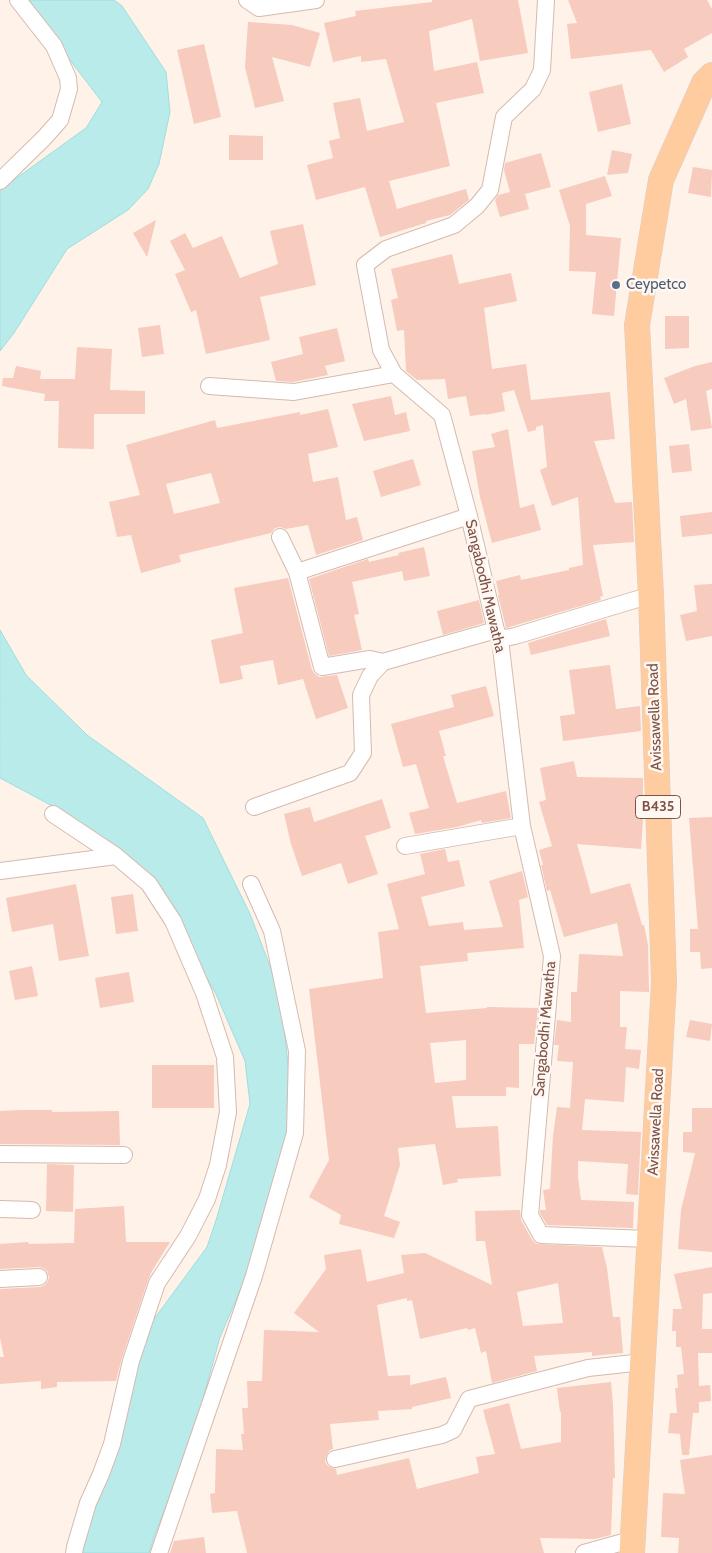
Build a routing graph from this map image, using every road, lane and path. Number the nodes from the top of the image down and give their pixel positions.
1 (18, 0) edge
2 (247, 0) edge
3 (316, 0) edge
4 (546, 0) edge
5 (712, 75) edge
6 (0, 181) edge
7 (394, 374) junction
8 (209, 386) dead end
9 (469, 516) junction
10 (280, 537) dead end
11 (297, 572) junction
12 (651, 595) junction
13 (498, 635) junction
14 (382, 662) junction
15 (254, 807) dead end
16 (53, 814) dead end
17 (522, 826) junction
18 (405, 846) dead end
19 (116, 856) junction
20 (0, 871) edge
21 (251, 884) dead end
22 (0, 1154) edge
23 (124, 1155) dead end
24 (0, 1209) edge
25 (32, 1210) dead end
26 (649, 1239) junction
27 (39, 1277) dead end
28 (0, 1279) edge
29 (643, 1362) junction
30 (335, 1459) dead end
31 (633, 1546) edge
32 (74, 1553) edge
33 (159, 1553) edge
34 (584, 1553) edge

1 - 6 street
2 - 3 street
4 - 7 street, Sangabodhi Mawatha
5 - 12 main road, Avissawella Road / B435
7 - 8 street
7 - 9 street, Sangabodhi Mawatha
9 - 11 street
9 - 13 street, Sangabodhi Mawatha
10 - 11 street
11 - 14 street
12 - 13 street
12 - 26 main road, Avissawella Road / B435
13 - 14 street
13 - 17 street, Sangabodhi Mawatha
14 - 15 street
16 - 19 street
17 - 18 street
17 - 26 street, Sangabodhi Mawatha
19 - 20 street
19 - 32 street
21 - 33 street
22 - 23 street
24 - 25 street
26 - 29 main road, Avissawella Road / B435
27 - 28 street
29 - 30 street
29 - 31 main road, Avissawella Road / B435
31 - 34 street

